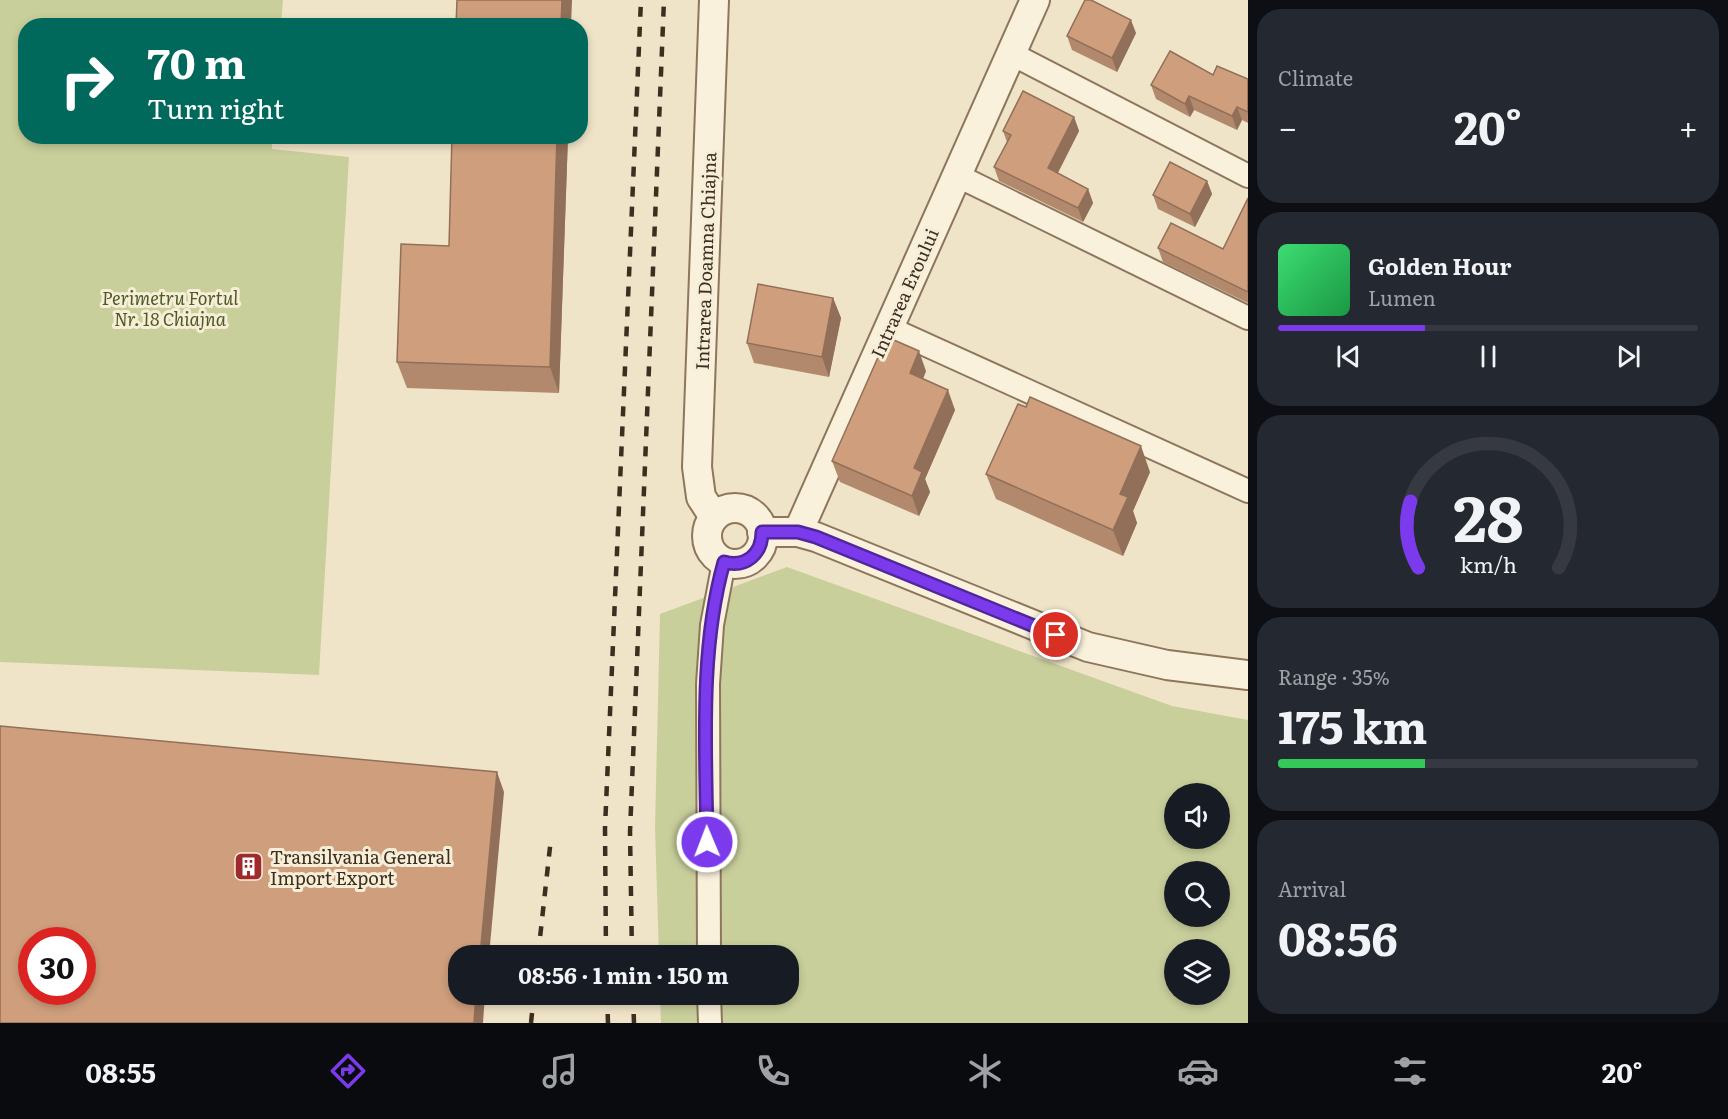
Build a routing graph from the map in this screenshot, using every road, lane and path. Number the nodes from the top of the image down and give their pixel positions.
1 (714, 0) edge
2 (1035, 0) edge
3 (1010, 53) junction
4 (956, 175) junction
5 (1248, 176) edge
6 (1248, 318) edge
7 (889, 328) junction
8 (1248, 492) edge
9 (714, 517) junction
10 (762, 532) junction
11 (798, 532) junction
12 (724, 562) junction
13 (1248, 675) edge
14 (709, 945) edge
15 (709, 1005) edge
16 (710, 1023) edge

1 - 9 street, Intrarea Doamna Chiajna
2 - 3 street, Intrarea Eroului
3 - 4 street, Intrarea Eroului
3 - 5 street
4 - 6 street
4 - 7 street, Intrarea Eroului
7 - 8 street
7 - 11 street, Intrarea Eroului
9 - 10 street
9 - 12 street
10 - 11 street
10 - 12 street
11 - 13 street
12 - 14 street
15 - 16 street

